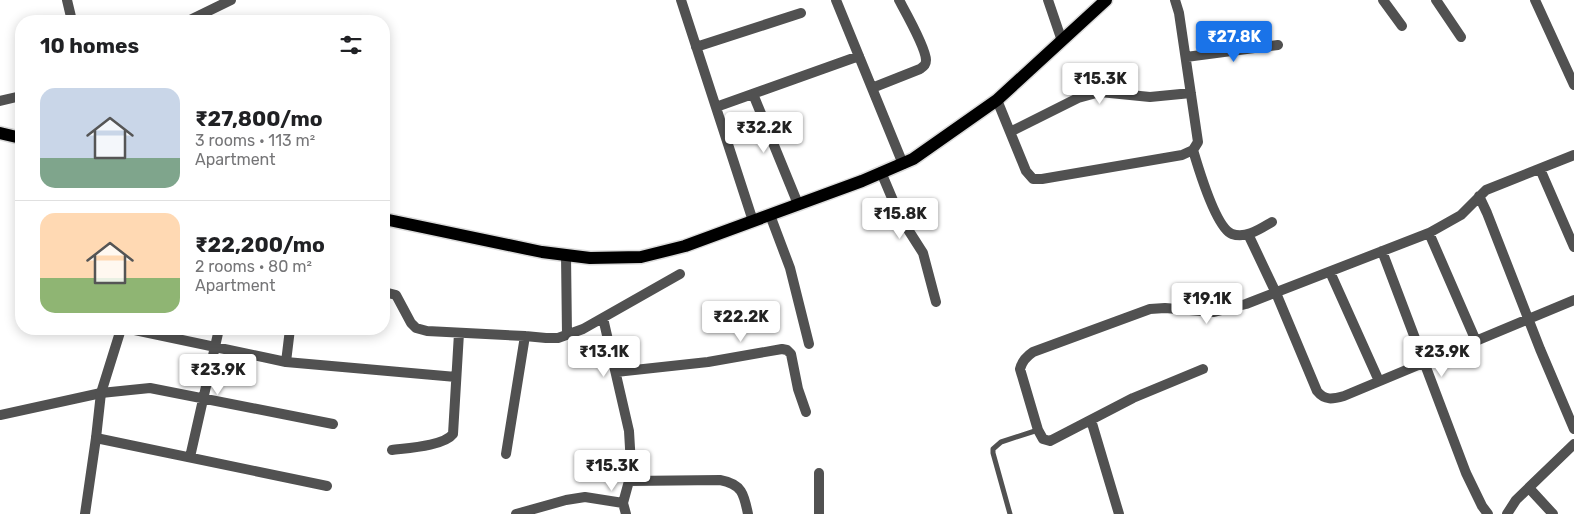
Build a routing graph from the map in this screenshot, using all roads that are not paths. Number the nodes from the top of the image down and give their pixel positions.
1 (67, 0) edge
2 (231, 0) edge
3 (681, 0) edge
4 (836, 0) edge
5 (900, 0) edge
6 (1048, 0) edge
7 (1106, 0) edge
8 (1175, 0) edge
9 (1383, 0) edge
10 (1436, 0) edge
11 (1535, 0) edge
12 (801, 13) dead end
13 (71, 15) edge
14 (200, 15) edge
15 (1402, 26) dead end
16 (1461, 37) dead end
17 (1062, 41) junction
18 (1278, 44) dead end
19 (696, 47) junction
20 (859, 56) junction
21 (1186, 57) junction
22 (1574, 85) edge
23 (872, 88) junction
24 (1191, 93) junction
25 (753, 94) junction
26 (15, 95) edge
27 (997, 100) junction
28 (0, 101) edge
29 (716, 107) junction
30 (1010, 132) junction
31 (0, 133) edge
32 (15, 137) edge
33 (1193, 150) junction
34 (1574, 155) edge
35 (903, 164) junction
36 (1540, 168) junction
37 (881, 172) junction
38 (1479, 196) junction
39 (798, 204) junction
40 (770, 215) junction
41 (390, 220) edge
42 (753, 221) junction
43 (1272, 222) dead end
44 (1429, 233) junction
45 (1248, 234) junction
46 (1574, 248) edge
47 (1382, 252) junction
48 (566, 255) junction
49 (1330, 272) junction
50 (680, 274) dead end
51 (1276, 293) junction
52 (390, 294) edge
53 (1574, 300) edge
54 (936, 302) dead end
55 (603, 318) junction
56 (1528, 319) junction
57 (459, 333) junction
58 (567, 334) junction
59 (119, 335) edge
60 (160, 335) edge
61 (218, 335) edge
62 (289, 335) edge
63 (525, 336) junction
64 (1476, 341) junction
65 (809, 344) dead end
66 (215, 346) junction
67 (286, 362) junction
68 (1423, 363) junction
69 (1203, 369) dead end
70 (616, 372) junction
71 (456, 377) junction
72 (1379, 381) junction
73 (101, 393) junction
74 (204, 398) junction
75 (806, 412) dead end
76 (0, 415) edge
77 (1091, 420) junction
78 (333, 424) dead end
79 (1574, 429) edge
80 (1038, 430) junction
81 (96, 438) junction
82 (1574, 444) edge
83 (392, 450) dead end
84 (506, 454) dead end
85 (190, 457) junction
86 (818, 473) dead end
87 (629, 481) junction
88 (327, 486) dead end
89 (1529, 488) junction
90 (623, 503) junction
91 (85, 514) edge
92 (516, 514) edge
93 (626, 514) edge
94 (748, 514) edge
95 (819, 514) edge
96 (1010, 514) edge
97 (1120, 514) edge
98 (1488, 514) edge
99 (1507, 514) edge
100 (1553, 514) edge

1 - 13 street
2 - 14 street
3 - 19 street
4 - 20 street
5 - 23 street
6 - 17 street
7 - 17 main road
8 - 21 street
9 - 15 street
10 - 16 street
11 - 22 street
12 - 19 street
17 - 27 main road
18 - 21 street
19 - 29 street
20 - 23 street
20 - 25 street
21 - 24 street
23 - 35 street
24 - 30 street
24 - 33 street
25 - 29 street
25 - 39 street
26 - 28 street
27 - 30 street
27 - 35 main road
29 - 42 street
30 - 33 street
31 - 32 main road
33 - 45 street
34 - 36 street
35 - 37 main road
36 - 38 street
36 - 46 street
37 - 39 main road
37 - 54 street
38 - 44 street
38 - 56 street
39 - 40 main road
40 - 42 main road
40 - 65 street
41 - 48 main road
42 - 48 main road
43 - 45 street
44 - 47 street
44 - 64 street
45 - 51 street
47 - 49 street
47 - 68 street
48 - 58 street
49 - 51 street
49 - 72 street
50 - 55 street
51 - 72 street
51 - 80 street
52 - 57 street
53 - 56 street
55 - 58 street
55 - 70 street
56 - 64 street
56 - 79 street
57 - 63 street
57 - 71 street
58 - 63 street
59 - 73 street
60 - 66 street
61 - 66 street
62 - 67 street
63 - 84 street
64 - 68 street
66 - 67 street
66 - 74 street
67 - 71 street
68 - 72 street
68 - 98 street
69 - 77 street
70 - 75 street
70 - 87 street
71 - 83 street
73 - 74 street
73 - 76 street
73 - 81 street
74 - 78 street
74 - 85 street
77 - 80 street
77 - 97 street
80 - 96 lane
81 - 85 street
81 - 91 street
82 - 89 street
85 - 88 street
86 - 95 street
87 - 90 street
87 - 94 street
89 - 99 street
89 - 100 street
90 - 92 street
90 - 93 street

